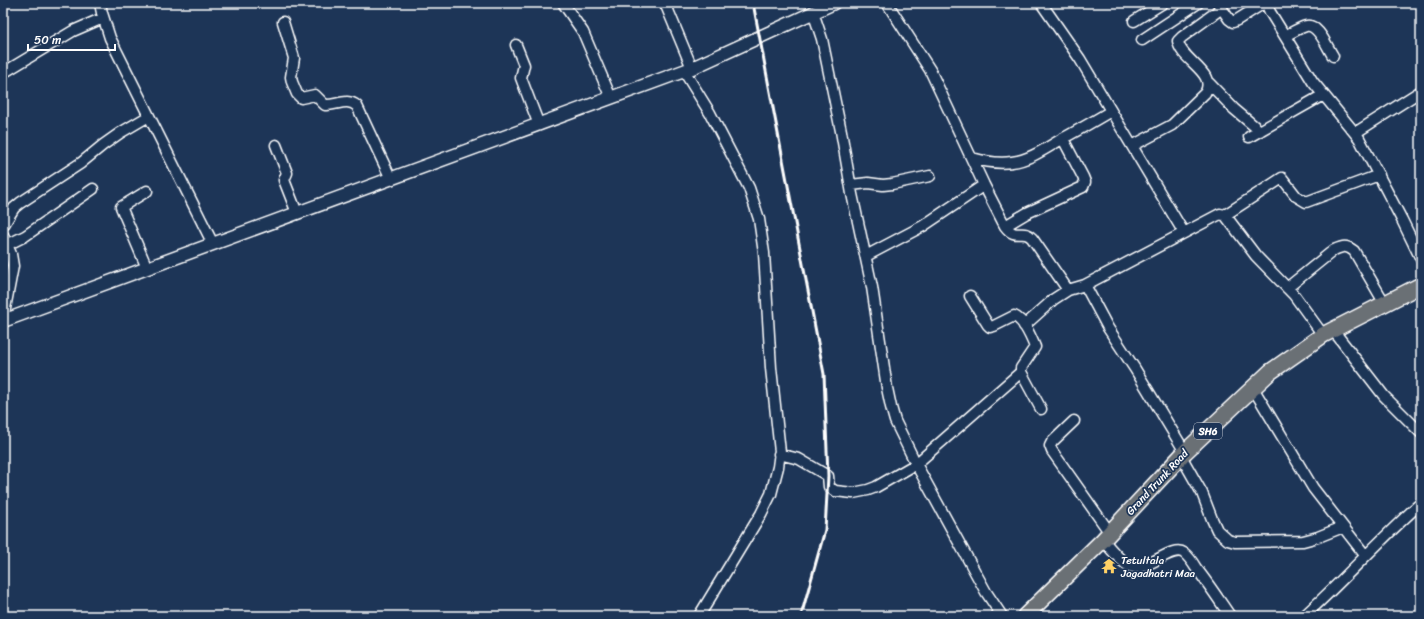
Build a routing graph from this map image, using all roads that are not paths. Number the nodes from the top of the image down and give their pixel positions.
1 (100, 3) edge
2 (564, 3) edge
3 (664, 3) edge
4 (834, 3) edge
5 (887, 3) edge
6 (1040, 3) edge
7 (1163, 3) edge
8 (1198, 3) edge
9 (1264, 3) edge
10 (1268, 3) edge
11 (1220, 6) edge
12 (813, 12) junction
13 (103, 18) junction
14 (1134, 21) dead end
15 (283, 22) dead end
16 (1285, 36) junction
17 (1142, 40) dead end
18 (516, 45) dead end
19 (1333, 56) dead end
20 (688, 69) junction
21 (3, 73) edge
22 (1209, 83) junction
23 (1421, 91) edge
24 (1323, 95) junction
25 (611, 98) junction
26 (1110, 111) junction
27 (149, 116) junction
28 (538, 125) junction
29 (1260, 131) junction
30 (1355, 133) junction
31 (1249, 137) dead end
32 (1063, 139) junction
33 (276, 145) dead end
34 (1132, 146) junction
35 (972, 158) junction
36 (930, 176) dead end
37 (1379, 176) junction
38 (391, 179) junction
39 (851, 185) junction
40 (984, 185) junction
41 (93, 189) dead end
42 (147, 191) dead end
43 (296, 213) junction
44 (1225, 214) junction
45 (3, 226) edge
46 (1005, 226) junction
47 (1184, 232) junction
48 (3, 235) edge
49 (213, 244) junction
50 (7, 245) junction
51 (866, 256) junction
52 (1421, 259) edge
53 (8, 261) edge
54 (147, 268) junction
55 (1085, 285) junction
56 (1287, 288) junction
57 (1420, 288) edge
58 (1068, 290) junction
59 (970, 296) dead end
60 (1385, 304) junction
61 (3, 320) edge
62 (1024, 326) junction
63 (1328, 333) junction
64 (1021, 372) junction
65 (1252, 388) junction
66 (1041, 409) dead end
67 (1074, 421) dead end
68 (1421, 433) edge
69 (779, 454) junction
70 (1183, 454) junction
71 (916, 464) junction
72 (1421, 503) edge
73 (1343, 527) junction
74 (1106, 536) junction
75 (1366, 555) junction
76 (699, 616) edge
77 (1002, 616) edge
78 (1025, 616) edge
79 (1230, 616) edge
80 (1304, 616) edge

1 - 13 street
2 - 25 street
3 - 20 street
4 - 12 street
5 - 35 street
6 - 26 street
7 - 14 street
8 - 17 street
9 - 11 street
10 - 16 street
11 - 22 street
12 - 20 street
12 - 39 street
13 - 21 street
13 - 27 street
15 - 38 street
16 - 19 street
16 - 24 street
18 - 28 street
20 - 25 street
20 - 69 street
22 - 29 street
22 - 34 street
23 - 30 street
24 - 29 street
24 - 30 street
25 - 28 street
26 - 32 street
26 - 34 street
27 - 45 street
27 - 49 street
28 - 38 street
29 - 31 street
30 - 37 street
32 - 35 street
32 - 46 street
33 - 43 street
34 - 47 street
35 - 40 street
36 - 39 street
37 - 44 street
37 - 52 street
38 - 43 street
39 - 51 street
40 - 46 street
40 - 51 street
41 - 50 street
42 - 54 street
43 - 49 street
44 - 47 street
44 - 56 street
46 - 58 street
47 - 55 street
48 - 50 street
49 - 54 street
50 - 53 street
51 - 71 street
53 - 61 street
54 - 61 street
55 - 58 street
55 - 70 street
56 - 60 street
56 - 63 street
57 - 60 main road, Grand Trunk Road / SH6
58 - 62 street
59 - 62 street
60 - 63 main road, Grand Trunk Road / SH6
62 - 64 street
63 - 65 main road, Grand Trunk Road / SH6
63 - 68 street
64 - 66 street
64 - 71 street
65 - 70 main road, Grand Trunk Road / SH6
65 - 73 street
67 - 74 street
69 - 71 street
69 - 76 street
70 - 73 street
70 - 74 main road, Grand Trunk Road / SH6
71 - 77 street
72 - 75 street
73 - 75 street
74 - 78 main road, Grand Trunk Road / SH6
74 - 79 street
75 - 80 street

